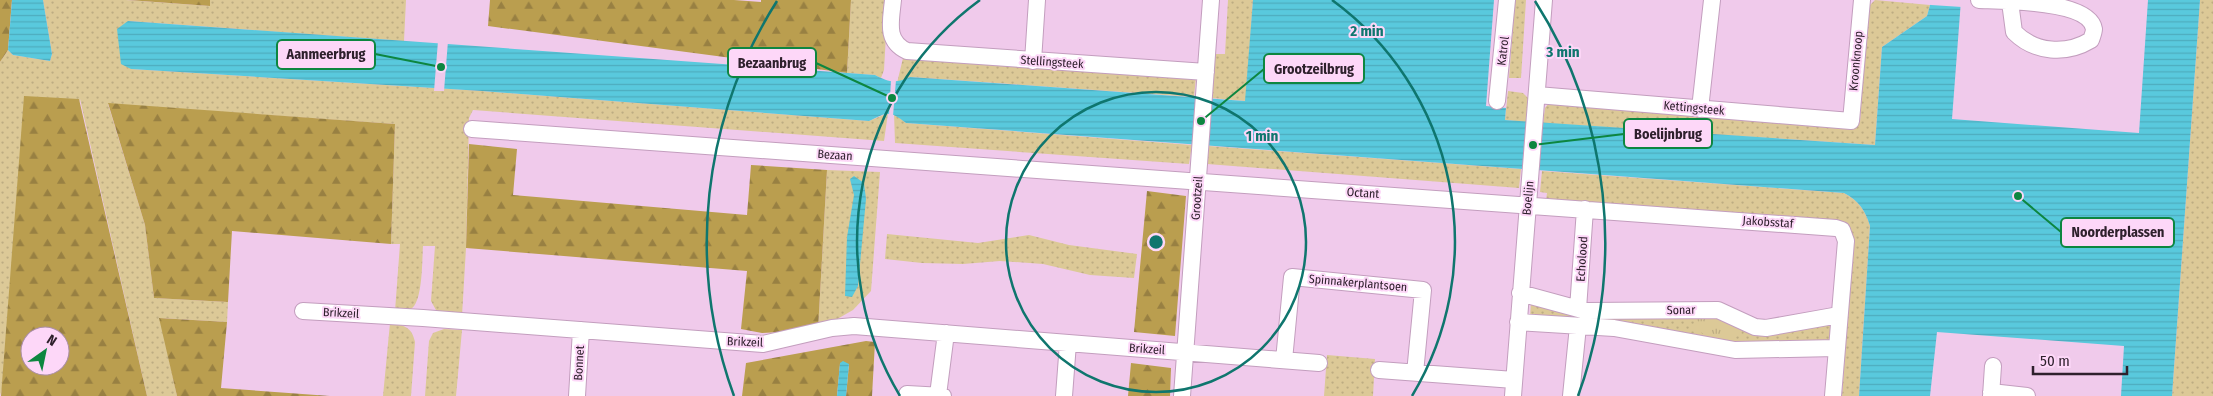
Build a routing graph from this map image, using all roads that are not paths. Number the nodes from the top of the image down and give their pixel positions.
1 (893, 0) edge
2 (1037, 0) edge
3 (1211, 0) edge
4 (1507, 0) edge
5 (1544, 0) edge
6 (1712, 0) edge
7 (1862, 0) edge
8 (1979, 0) edge
9 (2010, 2) junction
10 (1033, 61) junction
11 (1206, 79) junction
12 (1497, 101) dead end
13 (1536, 102) junction
14 (1700, 109) junction
15 (1851, 121) joint
16 (472, 129) dead end
17 (1198, 181) junction
18 (1527, 205) junction
19 (1585, 209) junction
20 (1520, 293) junction
21 (303, 311) dead end
22 (1839, 315) junction
23 (1578, 317) junction
24 (1518, 322) junction
25 (581, 330) junction
26 (946, 333) junction
27 (1068, 343) junction
28 (1836, 348) junction
29 (1185, 352) junction
30 (1284, 360) junction
31 (1319, 363) dead end
32 (1993, 366) dead end
33 (1379, 370) dead end
34 (1414, 373) junction
35 (1514, 388) edge
36 (907, 394) dead end
37 (1991, 394) edge
38 (938, 395) edge
39 (577, 396) edge
40 (943, 396) edge
41 (1064, 396) edge
42 (1182, 396) edge
43 (1571, 396) edge
44 (1833, 396) edge
45 (2027, 396) edge

1 - 10 street, Stellingsteek
2 - 10 street
3 - 11 street, Grootzeil
4 - 12 street, Katrol
5 - 13 street, Boelijn
6 - 14 street
7 - 15 street, Kroonknoop
8 - 9 street
9 - 9 street
10 - 11 street, Stellingsteek
11 - 17 street, Grootzeil
13 - 14 street, Kettingsteek
13 - 18 street, Boelijn
14 - 15 street, Kettingsteek
16 - 17 street, Bezaan
17 - 18 street, Octant
17 - 29 street, Grootzeil
18 - 19 street, Jakobsstaf
18 - 20 street, Boelijn
19 - 22 street, Jakobsstaf
19 - 23 street, Echolood
20 - 23 street, Sonar
20 - 24 street, Boelijn
21 - 25 street, Brikzeil
22 - 23 street, Sonar
22 - 28 street, Jakobsstaf
23 - 24 street, Sonar
23 - 28 street, Sonar
23 - 43 street, Echolood
24 - 35 street, Boelijn
25 - 26 street, Brikzeil
25 - 39 street, Bonnet
26 - 27 street, Brikzeil
26 - 38 street
27 - 29 street, Brikzeil
27 - 41 street
28 - 44 street, Jakobsstaf
29 - 30 street
29 - 42 street, Grootzeil
30 - 31 street
30 - 34 street, Spinnakerplantsoen
32 - 37 street
33 - 34 street
34 - 35 street
36 - 38 street
37 - 45 street
38 - 40 street

